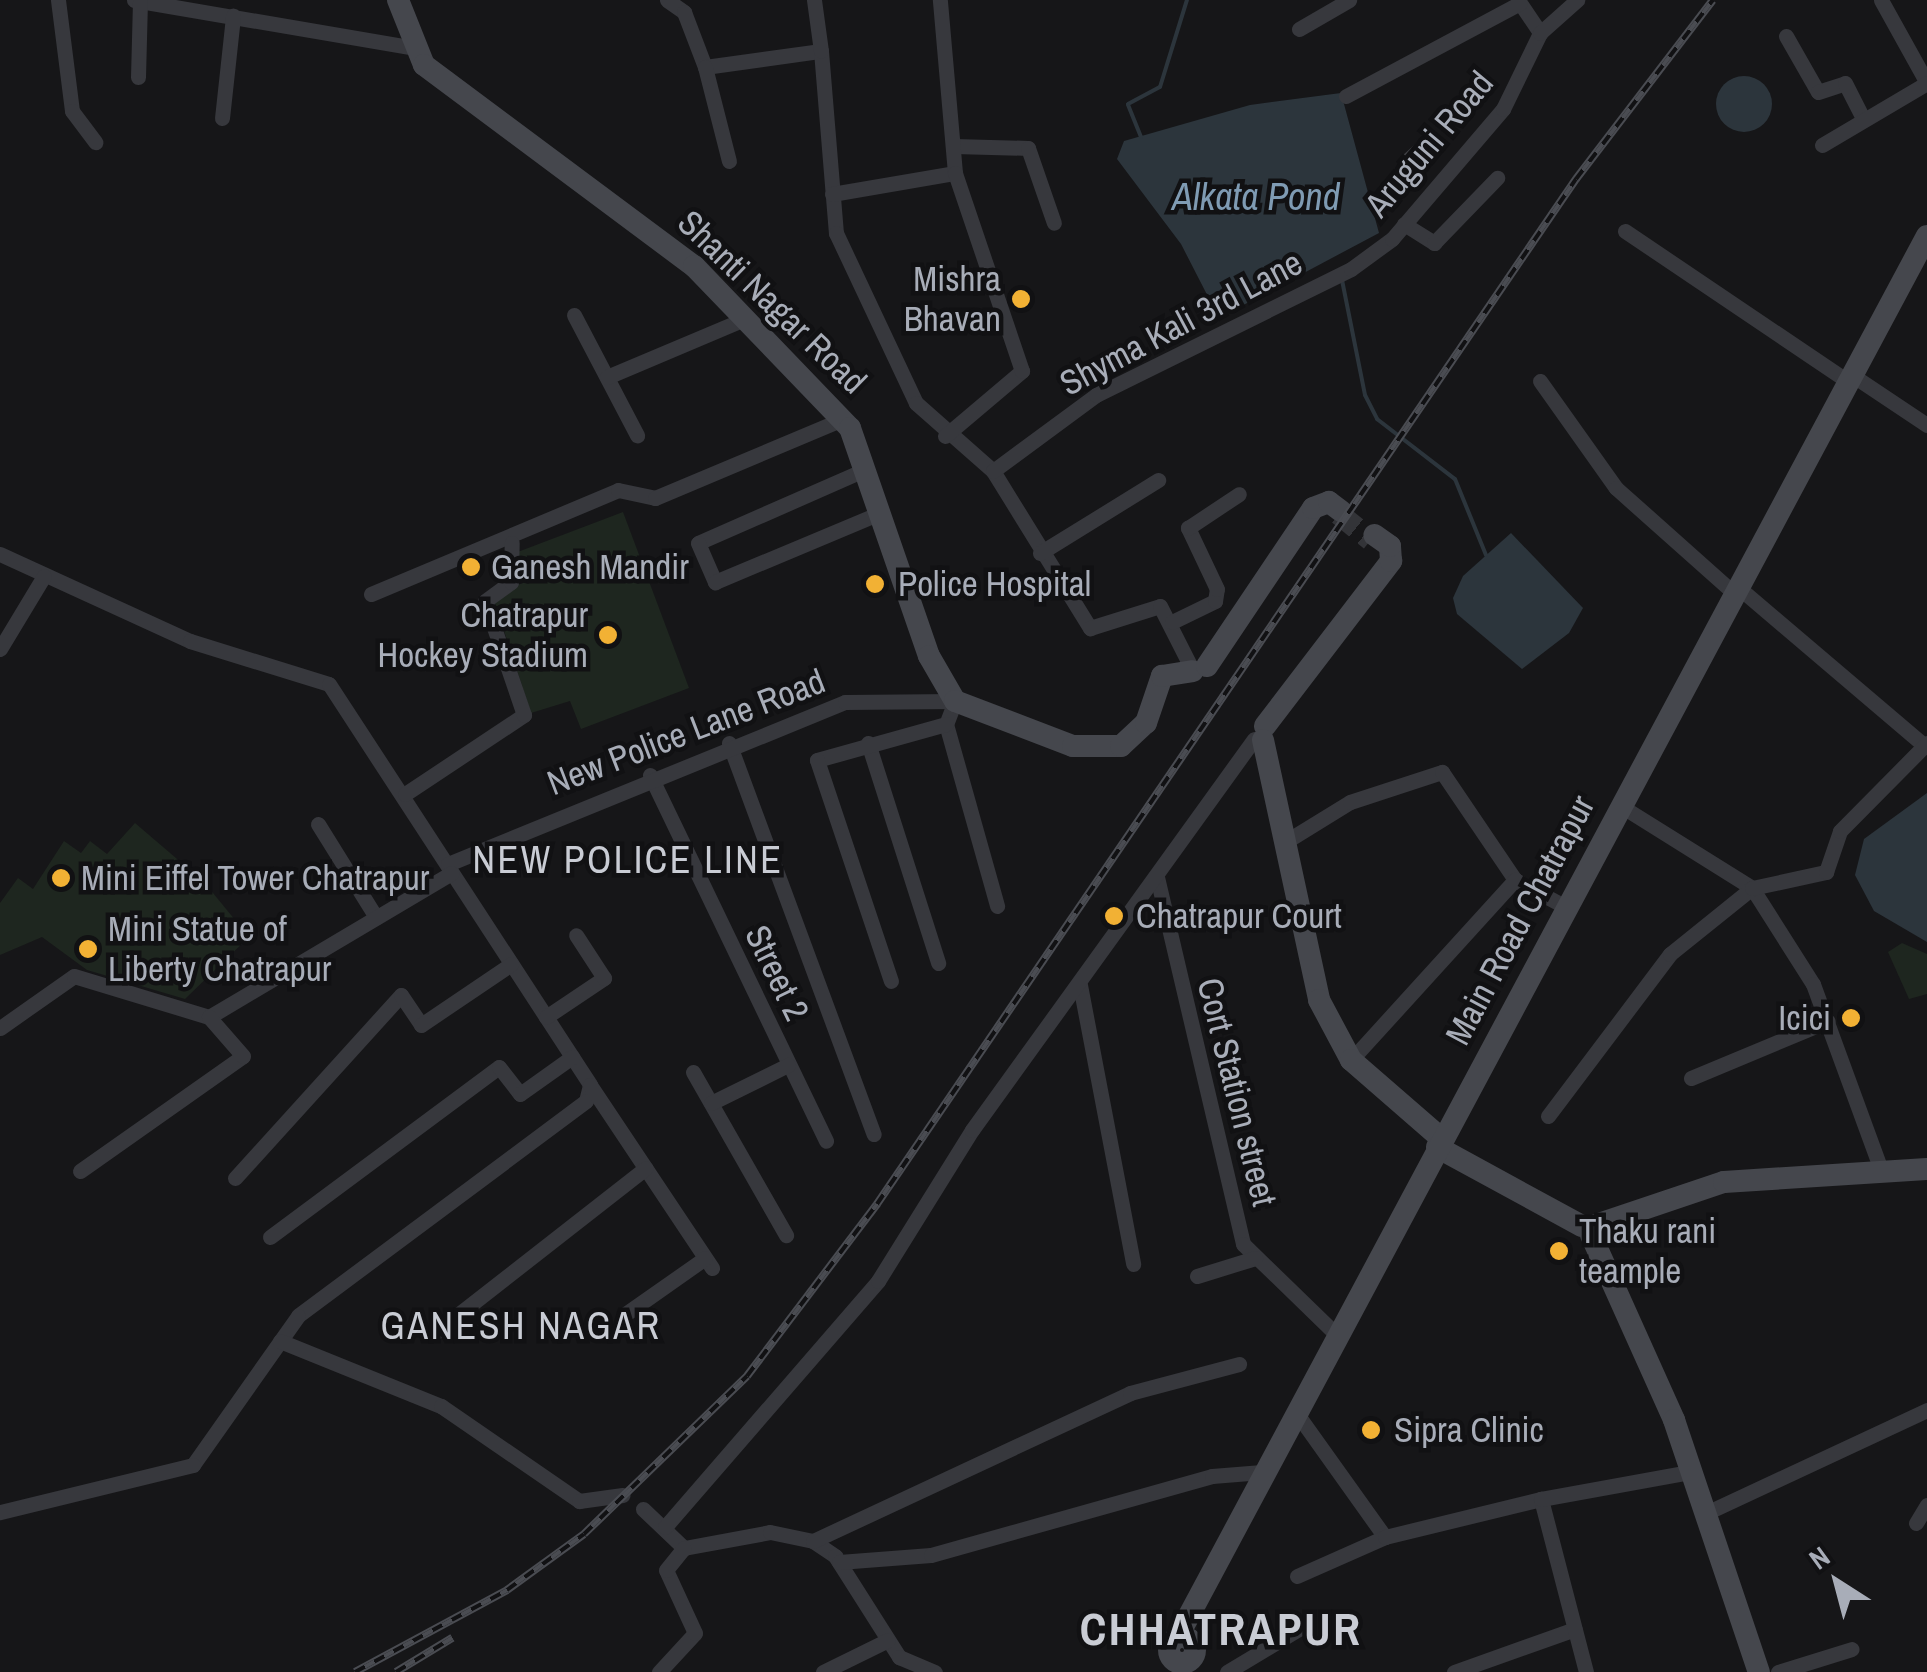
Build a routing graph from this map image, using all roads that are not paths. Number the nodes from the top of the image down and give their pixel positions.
1 (58, 0) edge
2 (398, 0) edge
3 (667, 0) edge
4 (814, 0) edge
5 (940, 0) edge
6 (1349, 0) edge
7 (1577, 0) edge
8 (1881, 0) edge
9 (137, 1) edge
10 (1519, 1) edge
11 (233, 16) junction
12 (1299, 29) dead end
13 (1540, 33) junction
14 (1786, 36) dead end
15 (410, 47) junction
16 (821, 52) junction
17 (706, 67) junction
18 (138, 77) dead end
19 (1927, 83) edge
20 (1346, 96) dead end
21 (1862, 117) junction
22 (222, 118) dead end
23 (95, 142) dead end
24 (1822, 145) dead end
25 (954, 146) junction
26 (729, 161) dead end
27 (954, 173) junction
28 (1497, 178) dead end
29 (832, 194) junction
30 (1054, 223) dead end
31 (1404, 224) junction
32 (1625, 231) dead end
33 (1927, 236) edge
34 (1351, 269) joint
35 (574, 315) dead end
36 (747, 318) junction
37 (606, 377) junction
38 (1850, 378) junction
39 (1540, 381) dead end
40 (842, 419) junction
41 (1927, 425) edge
42 (638, 435) dead end
43 (945, 436) junction
44 (864, 470) junction
45 (993, 471) junction
46 (1158, 480) dead end
47 (1239, 494) dead end
48 (880, 513) junction
49 (1340, 513) dead end
50 (1372, 537) dead end
51 (512, 543) dead end
52 (1040, 553) junction
53 (0, 554) edge
54 (44, 576) junction
55 (1736, 590) junction
56 (371, 594) dead end
57 (1172, 622) junction
58 (0, 649) edge
59 (1203, 669) junction
60 (956, 700) junction
61 (946, 724) junction
62 (1260, 732) junction
63 (730, 743) junction
64 (868, 743) junction
65 (1926, 744) edge
66 (650, 775) junction
67 (405, 794) junction
68 (1620, 806) junction
69 (318, 824) dead end
70 (1285, 842) junction
71 (450, 868) junction
72 (1157, 877) junction
73 (1514, 880) junction
74 (1752, 888) junction
75 (997, 906) dead end
76 (1566, 907) junction
77 (376, 918) junction
78 (576, 935) dead end
79 (938, 963) dead end
80 (511, 964) junction
81 (890, 981) dead end
82 (1080, 985) junction
83 (210, 1018) junction
84 (546, 1018) junction
85 (1828, 1022) junction
86 (0, 1028) edge
87 (572, 1057) junction
88 (1351, 1060) junction
89 (788, 1065) junction
90 (693, 1072) dead end
91 (1690, 1078) dead end
92 (588, 1093) junction
93 (711, 1104) junction
94 (1548, 1116) dead end
95 (874, 1134) dead end
96 (826, 1142) dead end
97 (1439, 1143) junction
98 (646, 1168) junction
99 (1927, 1169) edge
100 (1881, 1170) junction
101 (80, 1171) dead end
102 (235, 1178) dead end
103 (1589, 1229) junction
104 (786, 1235) dead end
105 (270, 1237) dead end
106 (1256, 1258) junction
107 (1132, 1264) dead end
108 (1197, 1276) dead end
109 (624, 1315) dead end
110 (1336, 1334) junction
111 (432, 1335) dead end
112 (280, 1341) junction
113 (1239, 1364) dead end
114 (1927, 1410) edge
115 (1295, 1411) junction
116 (1262, 1472) junction
117 (1690, 1472) junction
118 (623, 1495) dead end
119 (1541, 1499) junction
120 (1927, 1505) edge
121 (642, 1509) dead end
122 (0, 1512) edge
123 (1704, 1514) junction
124 (1916, 1523) dead end
125 (665, 1527) junction
126 (1385, 1537) junction
127 (813, 1541) junction
128 (684, 1548) junction
129 (838, 1562) junction
130 (1297, 1576) dead end
131 (1307, 1624) dead end
132 (1575, 1629) junction
133 (888, 1640) junction
134 (1852, 1650) dead end
135 (1180, 1660) edge
136 (660, 1672) edge
137 (824, 1672) edge
138 (936, 1672) edge
139 (1227, 1672) edge
140 (1454, 1672) edge
141 (1586, 1672) edge
142 (1758, 1672) edge
143 (1778, 1672) edge

1 - 23 street
2 - 15 street
3 - 17 street
4 - 16 street
5 - 25 street
6 - 12 street
7 - 13 street, Aruguni Road
8 - 19 street
9 - 11 street
9 - 18 street
10 - 13 street
10 - 20 street
11 - 15 street
11 - 22 street
13 - 31 street, Aruguni Road
14 - 21 street
15 - 36 street, Shanti Nagar Road
16 - 17 street
16 - 29 street
17 - 26 street
19 - 21 street
21 - 24 street
25 - 27 street
25 - 30 street
27 - 29 street
27 - 43 street
28 - 31 street
29 - 43 street
31 - 34 street, Aruguni Road
32 - 38 street
33 - 38 street, Main Road Chatrapur
34 - 45 street, Shyma Kali 3rd Lane
35 - 37 street
36 - 37 street
36 - 40 street, Shanti Nagar Road
37 - 42 street
38 - 41 street
38 - 55 street, Main Road Chatrapur
39 - 55 street
40 - 44 street, Shanti Nagar Road
40 - 56 street
43 - 45 street
44 - 48 street, Shanti Nagar Road
44 - 48 street
45 - 52 street
46 - 52 street
47 - 57 street
48 - 60 street, Shanti Nagar Road
49 - 59 street
50 - 62 street
51 - 67 street
52 - 57 street
53 - 54 street
54 - 58 street
54 - 67 street
55 - 65 street
55 - 68 street, Main Road Chatrapur
57 - 59 street
59 - 60 street
60 - 61 street
60 - 63 street, New Police Lane Road
61 - 64 street
61 - 75 street
62 - 70 street
62 - 72 street
63 - 66 street, New Police Lane Road
63 - 95 street
64 - 79 street
64 - 81 street
65 - 74 street
66 - 71 street, New Police Lane Road
66 - 89 street, Street 2
67 - 71 street
68 - 74 street
68 - 76 street, Main Road Chatrapur
69 - 77 street
70 - 73 street
70 - 88 street
71 - 77 street, New Police Lane Road
71 - 80 street
72 - 82 street
72 - 106 street, Cort Station street
73 - 76 street
73 - 88 street
74 - 85 street
74 - 94 street
76 - 97 street, Main Road Chatrapur
77 - 83 street, New Police Lane Road
78 - 84 street
80 - 84 street
80 - 102 street
82 - 107 street
82 - 125 street
83 - 86 street
83 - 101 street
84 - 87 street
85 - 91 street
85 - 100 street
87 - 92 street
87 - 105 street
88 - 97 street
89 - 93 street
89 - 96 street, Street 2
90 - 93 street
92 - 98 street
92 - 112 street
93 - 104 street
97 - 103 street
97 - 110 street, Main Road Chatrapur
98 - 109 street
98 - 111 street
99 - 100 street
100 - 103 street
103 - 117 street
106 - 108 street
106 - 110 street
110 - 115 street, Main Road Chatrapur
112 - 118 street
112 - 122 street
113 - 127 street
114 - 123 street
115 - 116 street, Main Road Chatrapur
115 - 126 street
116 - 129 street
116 - 135 street, Main Road Chatrapur
117 - 119 street
117 - 123 street
119 - 126 street
119 - 132 street
120 - 124 street
121 - 125 street
123 - 142 street
125 - 128 street
126 - 130 street
127 - 128 street
127 - 129 street
128 - 136 street
129 - 133 street
131 - 139 street
132 - 140 street
132 - 141 street
133 - 137 street
133 - 138 street
134 - 143 street

